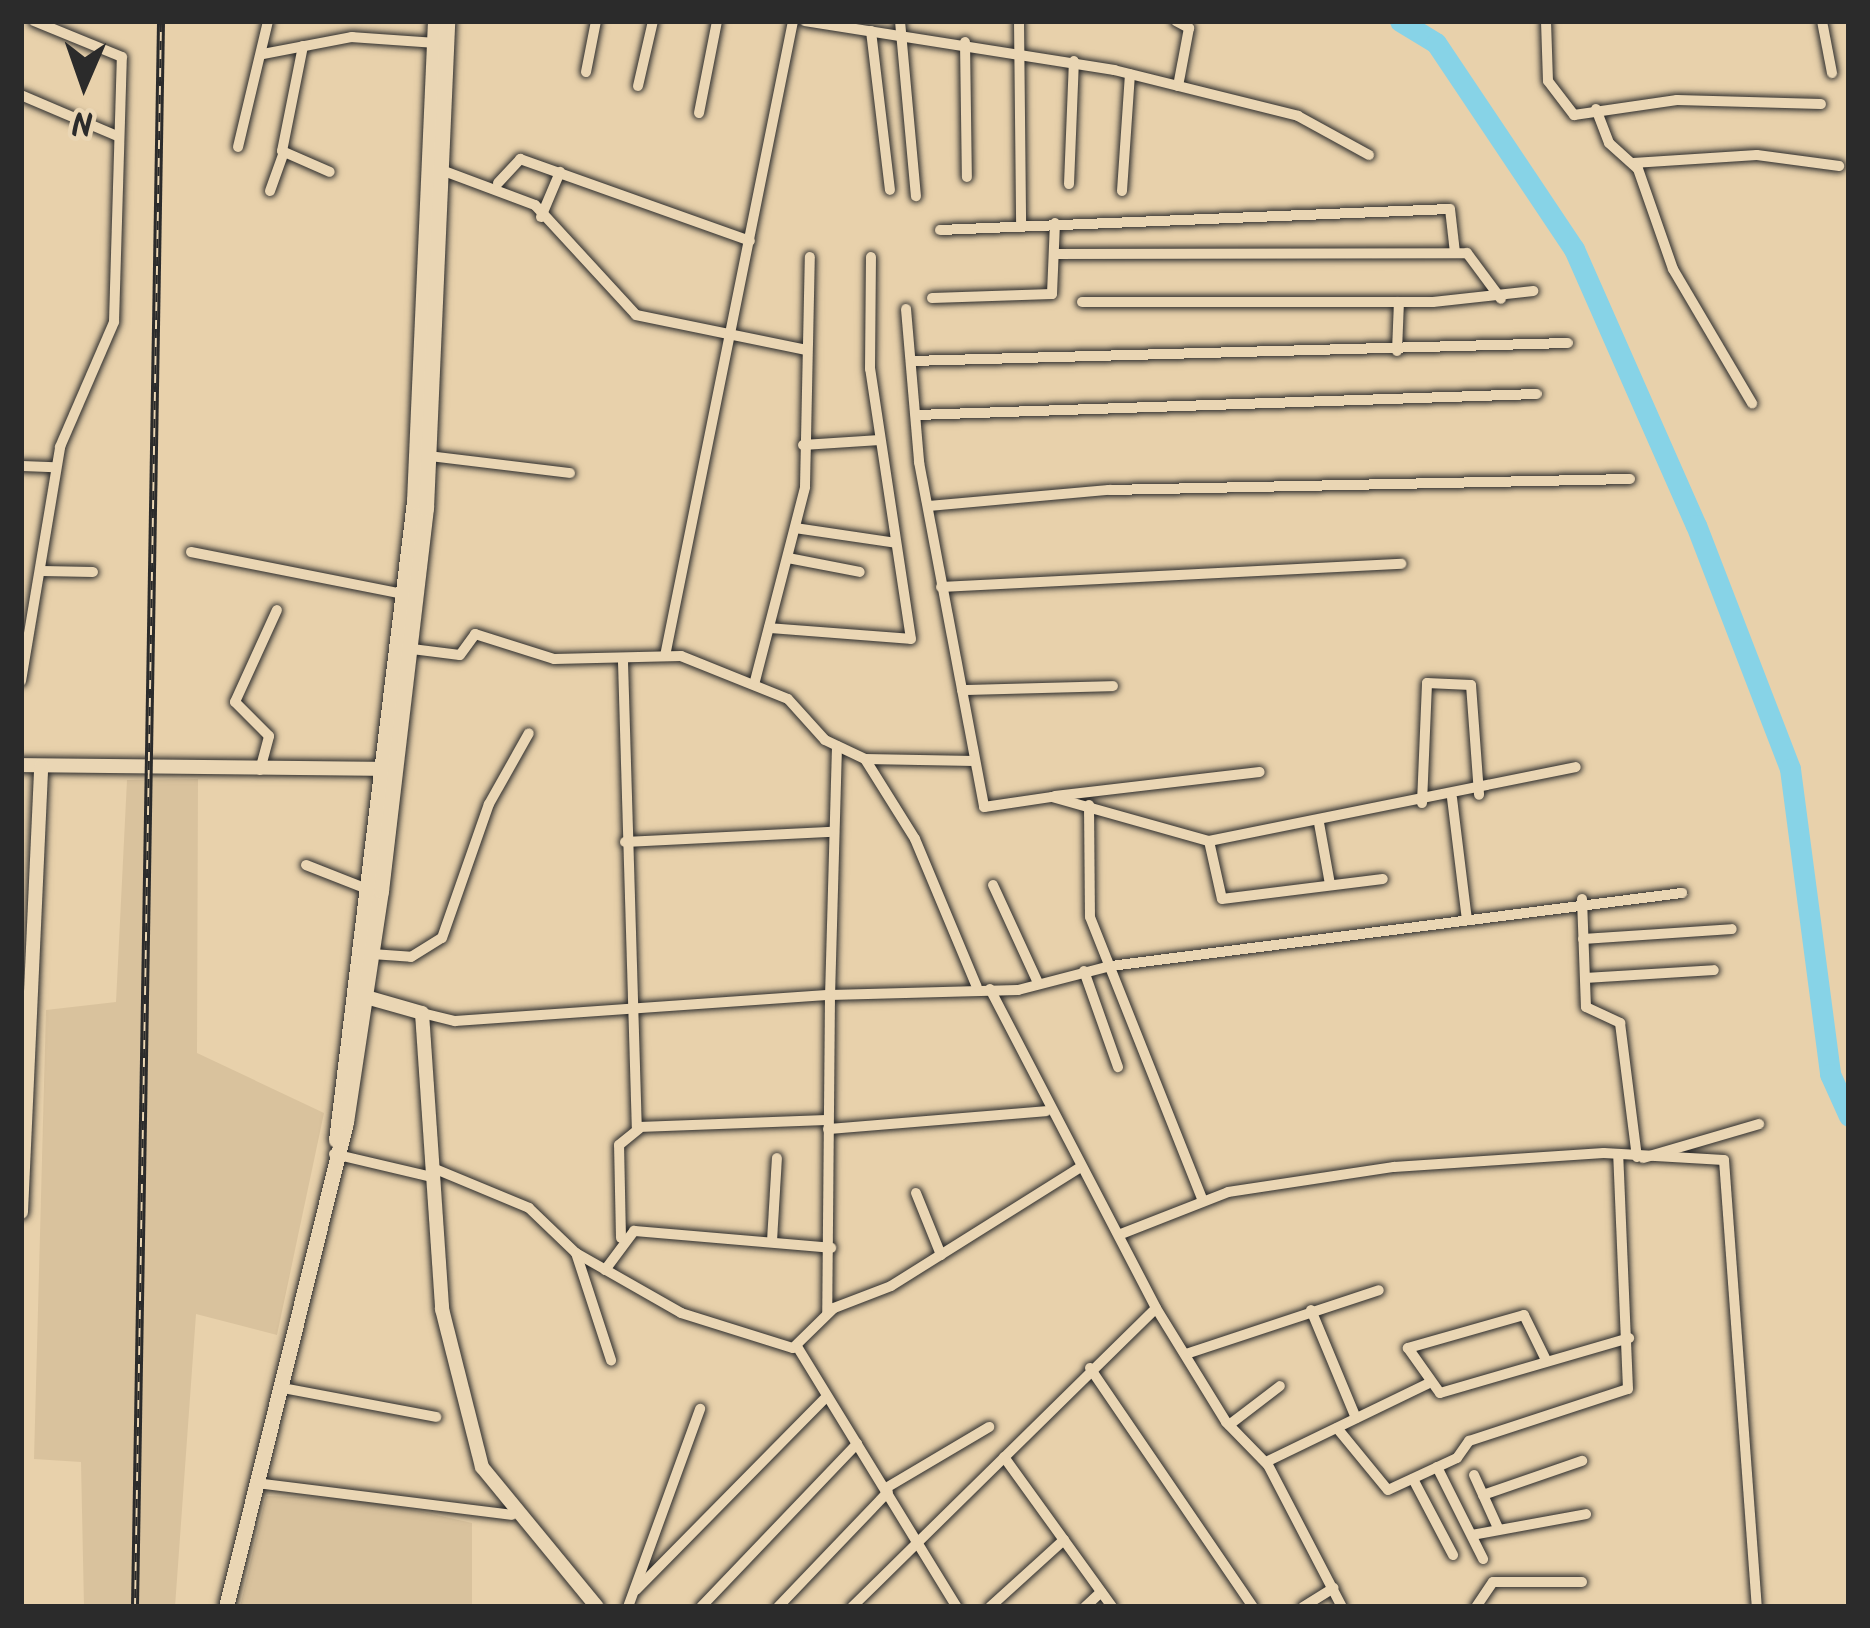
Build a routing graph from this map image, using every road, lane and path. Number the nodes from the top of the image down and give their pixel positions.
1 (34, 21) edge
2 (268, 21) edge
3 (436, 21) edge
4 (447, 21) edge
5 (596, 21) edge
6 (653, 21) edge
7 (717, 21) edge
8 (793, 21) edge
9 (805, 21) edge
10 (1018, 21) edge
11 (1176, 21) edge
12 (1546, 21) edge
13 (1822, 21) edge
14 (899, 28) edge
15 (871, 32) junction
16 (964, 42) junction
17 (435, 43) junction
18 (303, 46) junction
19 (1015, 50) junction
20 (263, 53) junction
21 (1074, 61) junction
22 (586, 72) dead end
23 (1832, 73) dead end
24 (1130, 74) junction
25 (638, 86) dead end
26 (1178, 86) junction
27 (21, 95) edge
28 (1821, 104) dead end
29 (1596, 109) junction
30 (699, 113) dead end
31 (117, 136) junction
32 (238, 147) dead end
33 (284, 152) junction
34 (1369, 155) dead end
35 (1633, 164) junction
36 (1839, 166) dead end
37 (444, 171) junction
38 (330, 172) dead end
39 (560, 172) junction
40 (967, 177) dead end
41 (498, 183) junction
42 (1069, 184) dead end
43 (890, 190) dead end
44 (270, 191) dead end
45 (1122, 191) dead end
46 (916, 196) dead end
47 (541, 217) junction
48 (1055, 223) junction
49 (1022, 225) junction
50 (940, 230) dead end
51 (750, 241) junction
52 (1455, 253) junction
53 (1055, 254) junction
54 (810, 257) dead end
55 (872, 257) dead end
56 (1533, 291) dead end
57 (932, 298) dead end
58 (1501, 299) junction
59 (1082, 302) dead end
60 (1399, 302) junction
61 (906, 310) dead end
62 (733, 339) junction
63 (1568, 343) dead end
64 (806, 350) junction
65 (1397, 351) junction
66 (911, 362) junction
67 (1538, 394) dead end
68 (1752, 403) dead end
69 (916, 415) junction
70 (880, 440) junction
71 (803, 445) junction
72 (428, 456) junction
73 (21, 466) edge
74 (56, 467) junction
75 (570, 473) dead end
76 (1630, 479) dead end
77 (928, 506) junction
78 (795, 528) junction
79 (896, 543) junction
80 (191, 553) dead end
81 (788, 558) junction
82 (1401, 564) dead end
83 (42, 572) junction
84 (93, 572) dead end
85 (860, 572) dead end
86 (941, 587) junction
87 (404, 594) junction
88 (277, 610) dead end
89 (769, 628) junction
90 (412, 649) junction
91 (665, 656) junction
92 (623, 662) junction
93 (21, 680) edge
94 (755, 681) junction
95 (1113, 686) dead end
96 (962, 690) junction
97 (529, 733) dead end
98 (837, 746) junction
99 (865, 759) junction
100 (974, 761) junction
101 (22, 763) edge
102 (41, 766) junction
103 (1576, 767) dead end
104 (389, 769) junction
105 (260, 770) junction
106 (1260, 772) dead end
107 (1479, 795) junction
108 (1052, 796) junction
109 (1452, 798) junction
110 (1422, 803) junction
111 (1089, 805) junction
112 (1319, 823) junction
113 (833, 832) junction
114 (1209, 841) junction
115 (625, 842) junction
116 (306, 865) dead end
117 (1383, 879) dead end
118 (1330, 884) junction
119 (993, 885) dead end
120 (367, 890) junction
121 (1682, 893) dead end
122 (1582, 899) junction
123 (1467, 920) junction
124 (1732, 929) dead end
125 (1583, 939) junction
126 (372, 954) junction
127 (1111, 966) junction
128 (1714, 970) dead end
129 (1084, 971) junction
130 (1585, 978) junction
131 (1038, 983) junction
132 (983, 988) junction
133 (830, 995) junction
134 (366, 997) junction
135 (25, 1000) edge
136 (627, 1007) junction
137 (422, 1013) junction
138 (1118, 1067) dead end
139 (1046, 1111) junction
140 (1759, 1124) dead end
141 (828, 1125) junction
142 (639, 1129) junction
143 (336, 1148) junction
144 (1618, 1155) junction
145 (777, 1158) dead end
146 (1640, 1158) junction
147 (1081, 1167) junction
148 (433, 1173) junction
149 (916, 1193) dead end
150 (1202, 1199) junction
151 (21, 1212) edge
152 (1121, 1234) junction
153 (621, 1238) junction
154 (772, 1241) junction
155 (831, 1248) junction
156 (576, 1253) junction
157 (941, 1255) junction
158 (605, 1270) junction
159 (1379, 1290) dead end
160 (1156, 1308) junction
161 (1311, 1310) junction
162 (827, 1313) junction
163 (1629, 1338) junction
164 (799, 1348) junction
165 (1186, 1354) junction
166 (611, 1360) dead end
167 (1546, 1360) junction
168 (1090, 1368) junction
169 (1427, 1384) junction
170 (1280, 1386) dead end
171 (283, 1388) junction
172 (826, 1397) junction
173 (700, 1408) dead end
174 (436, 1417) dead end
175 (1356, 1418) junction
176 (1229, 1425) junction
177 (989, 1427) dead end
178 (1337, 1428) junction
179 (857, 1444) junction
180 (1004, 1457) junction
181 (1582, 1461) dead end
182 (1266, 1462) junction
183 (1437, 1468) junction
184 (1474, 1474) dead end
185 (1413, 1479) junction
186 (256, 1483) junction
187 (887, 1490) junction
188 (1484, 1495) junction
189 (1586, 1514) dead end
190 (512, 1515) junction
191 (1498, 1528) junction
192 (1472, 1535) junction
193 (1064, 1540) junction
194 (920, 1544) junction
195 (1453, 1555) dead end
196 (1483, 1559) dead end
197 (1582, 1582) dead end
198 (1333, 1588) junction
199 (636, 1590) junction
200 (1101, 1592) junction
201 (226, 1607) edge
202 (597, 1607) edge
203 (628, 1607) edge
204 (701, 1607) edge
205 (778, 1607) edge
206 (852, 1607) edge
207 (958, 1607) edge
208 (990, 1607) edge
209 (1085, 1607) edge
210 (1112, 1607) edge
211 (1253, 1607) edge
212 (1303, 1607) edge
213 (1342, 1607) edge
214 (1476, 1607) edge
215 (1757, 1607) edge

1 - 31 street
2 - 20 street
3 - 17 main road
4 - 37 main road
5 - 22 street
6 - 25 street
7 - 30 street
8 - 51 street
9 - 15 street
10 - 19 street
11 - 26 street
12 - 29 street
13 - 23 street
14 - 15 street
14 - 16 street
14 - 46 street
15 - 43 street
16 - 19 street
16 - 40 street
17 - 18 street
17 - 87 main road
18 - 20 street
18 - 33 street
19 - 21 street
19 - 49 street
20 - 32 street
21 - 24 street
21 - 42 street
24 - 26 street
24 - 45 street
26 - 34 street
27 - 31 street
28 - 29 street
29 - 35 street
31 - 74 street
33 - 38 street
33 - 44 street
35 - 36 street
35 - 68 street
37 - 41 street
37 - 72 main road
39 - 41 street
39 - 47 street
39 - 51 street
41 - 47 street
47 - 62 street
48 - 49 street
48 - 52 street
48 - 53 street
49 - 50 street
51 - 62 street
52 - 53 street
52 - 58 street
53 - 57 street
54 - 64 street
55 - 70 street
56 - 58 street
58 - 60 street
59 - 60 street
60 - 65 street
61 - 66 street
62 - 64 street
62 - 91 street
63 - 65 street
64 - 71 street
65 - 66 street
66 - 69 street
67 - 69 street
69 - 77 street
70 - 71 street
70 - 79 street
71 - 78 street
72 - 75 street
72 - 90 main road
73 - 74 street
74 - 83 street
76 - 77 street
77 - 86 street
78 - 79 street
78 - 81 street
79 - 89 street
80 - 87 street
81 - 85 street
81 - 89 street
82 - 86 street
83 - 84 street
83 - 93 street
86 - 96 street
87 - 104 main road
88 - 105 street
89 - 94 street
90 - 92 street
90 - 104 main road
91 - 92 street
91 - 94 street
92 - 115 street
94 - 98 street
95 - 96 street
96 - 100 street
97 - 126 street
98 - 99 street
98 - 113 street
99 - 100 street
99 - 132 street
100 - 108 street
101 - 102 street
102 - 105 street
102 - 135 street
103 - 107 street
104 - 105 street
104 - 120 main road
104 - 126 main road
106 - 108 street
107 - 109 street
107 - 110 street
108 - 111 street
109 - 110 street
109 - 123 street
110 - 112 street
111 - 114 street
111 - 127 street
112 - 114 street
112 - 118 street
113 - 115 street
113 - 133 street
114 - 118 street
115 - 136 street
116 - 120 street
117 - 118 street
119 - 131 street
120 - 143 main road
121 - 122 street
122 - 123 street
122 - 125 street
123 - 127 street
124 - 125 street
125 - 130 street
126 - 134 main road
127 - 129 street
127 - 150 street
128 - 130 street
129 - 131 street
129 - 138 street
130 - 146 street
131 - 132 street
132 - 133 street
132 - 139 street
133 - 136 street
133 - 141 street
134 - 137 street
134 - 143 main road
135 - 151 street
136 - 137 street
136 - 142 street
137 - 148 street
139 - 141 street
139 - 147 street
140 - 146 street
141 - 142 street
141 - 155 street
142 - 153 street
143 - 148 street
143 - 171 main road
144 - 146 street
144 - 150 street
144 - 163 street
145 - 154 street
146 - 215 street
147 - 152 street
147 - 157 street
148 - 156 street
148 - 190 street
149 - 157 street
150 - 152 street
152 - 160 street
153 - 154 street
153 - 158 street
154 - 155 street
155 - 162 street
156 - 158 street
156 - 166 street
157 - 162 street
158 - 164 street
159 - 161 street
160 - 165 street
160 - 168 street
161 - 165 street
161 - 175 street
162 - 164 street
163 - 167 street
163 - 183 street
164 - 172 street
165 - 176 street
167 - 169 street
167 - 169 street
168 - 180 street
168 - 211 street
169 - 175 street
170 - 176 street
171 - 174 street
171 - 186 main road
172 - 179 street
172 - 199 street
173 - 199 street
175 - 178 street
176 - 182 street
177 - 187 street
178 - 182 street
178 - 185 street
179 - 187 street
179 - 204 street
180 - 193 street
180 - 194 street
181 - 188 street
182 - 198 street
183 - 185 street
183 - 192 street
184 - 188 street
185 - 195 street
186 - 190 street
186 - 201 main road
187 - 194 street
187 - 205 street
188 - 191 street
189 - 191 street
190 - 202 street
191 - 192 street
192 - 196 street
193 - 200 street
193 - 208 street
194 - 206 street
194 - 207 street
197 - 214 street
198 - 212 street
198 - 213 street
199 - 203 street
200 - 209 street
200 - 210 street

